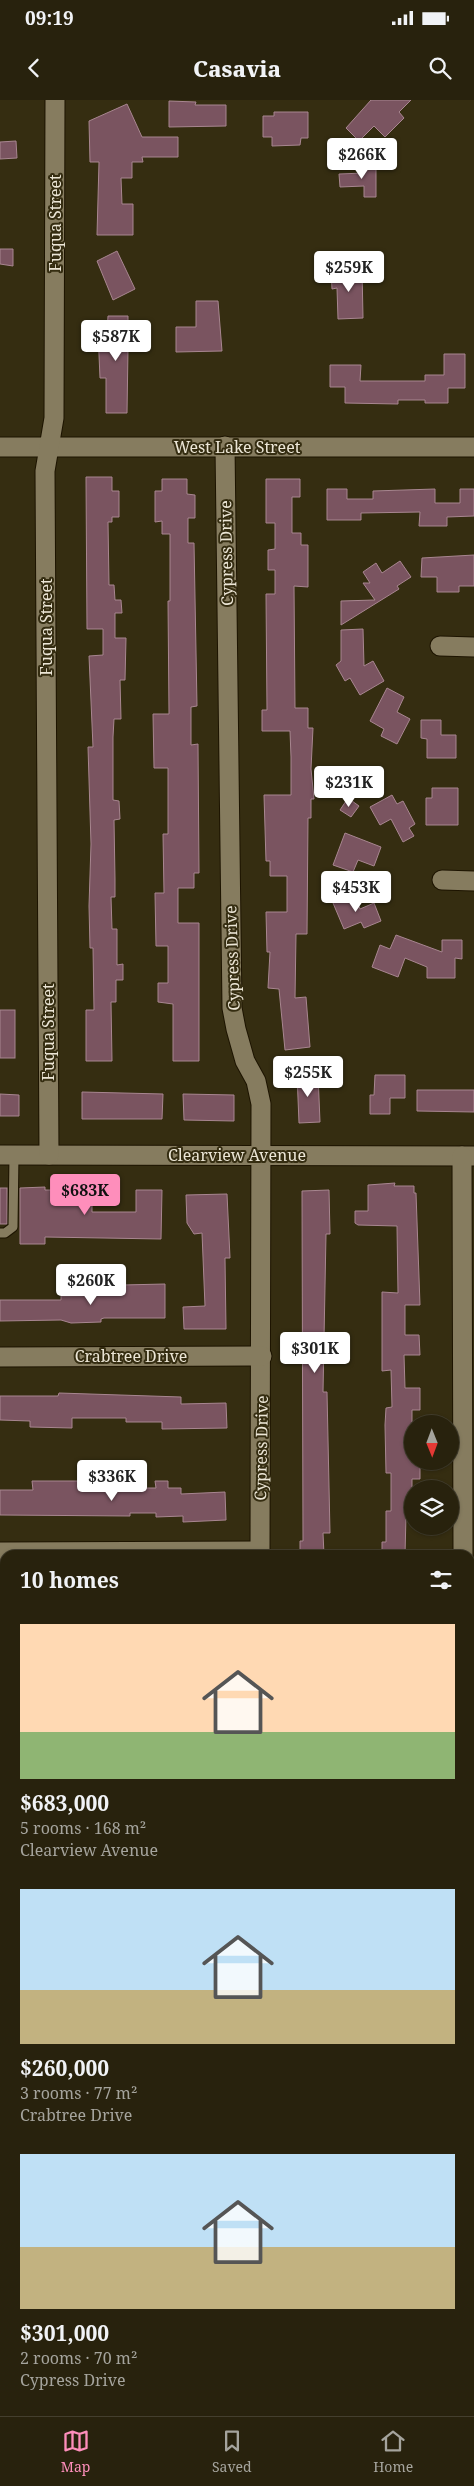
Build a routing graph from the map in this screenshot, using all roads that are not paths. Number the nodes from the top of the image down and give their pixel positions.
1 (55, 100) edge
2 (225, 446) junction
3 (0, 447) edge
4 (49, 447) junction
5 (474, 447) edge
6 (440, 646) dead end
7 (474, 647) edge
8 (442, 880) dead end
9 (474, 881) edge
10 (7, 1155) edge
11 (49, 1155) junction
12 (262, 1155) junction
13 (468, 1156) edge
14 (0, 1233) edge
15 (262, 1356) junction
16 (0, 1357) edge
17 (260, 1550) edge
18 (463, 1550) edge

1 - 4 street, Fuqua Street
2 - 4 street, West Lake Street
2 - 5 street, West Lake Street
2 - 12 street, Cypress Drive
3 - 4 street, West Lake Street
4 - 11 street, Fuqua Street
6 - 7 street
8 - 9 street
10 - 11 street, Clearview Avenue
10 - 14 lane
11 - 12 street, Clearview Avenue
12 - 13 street, Clearview Avenue
12 - 15 street, Cypress Drive
13 - 18 street
15 - 16 street, Crabtree Drive
15 - 17 street, Cypress Drive

